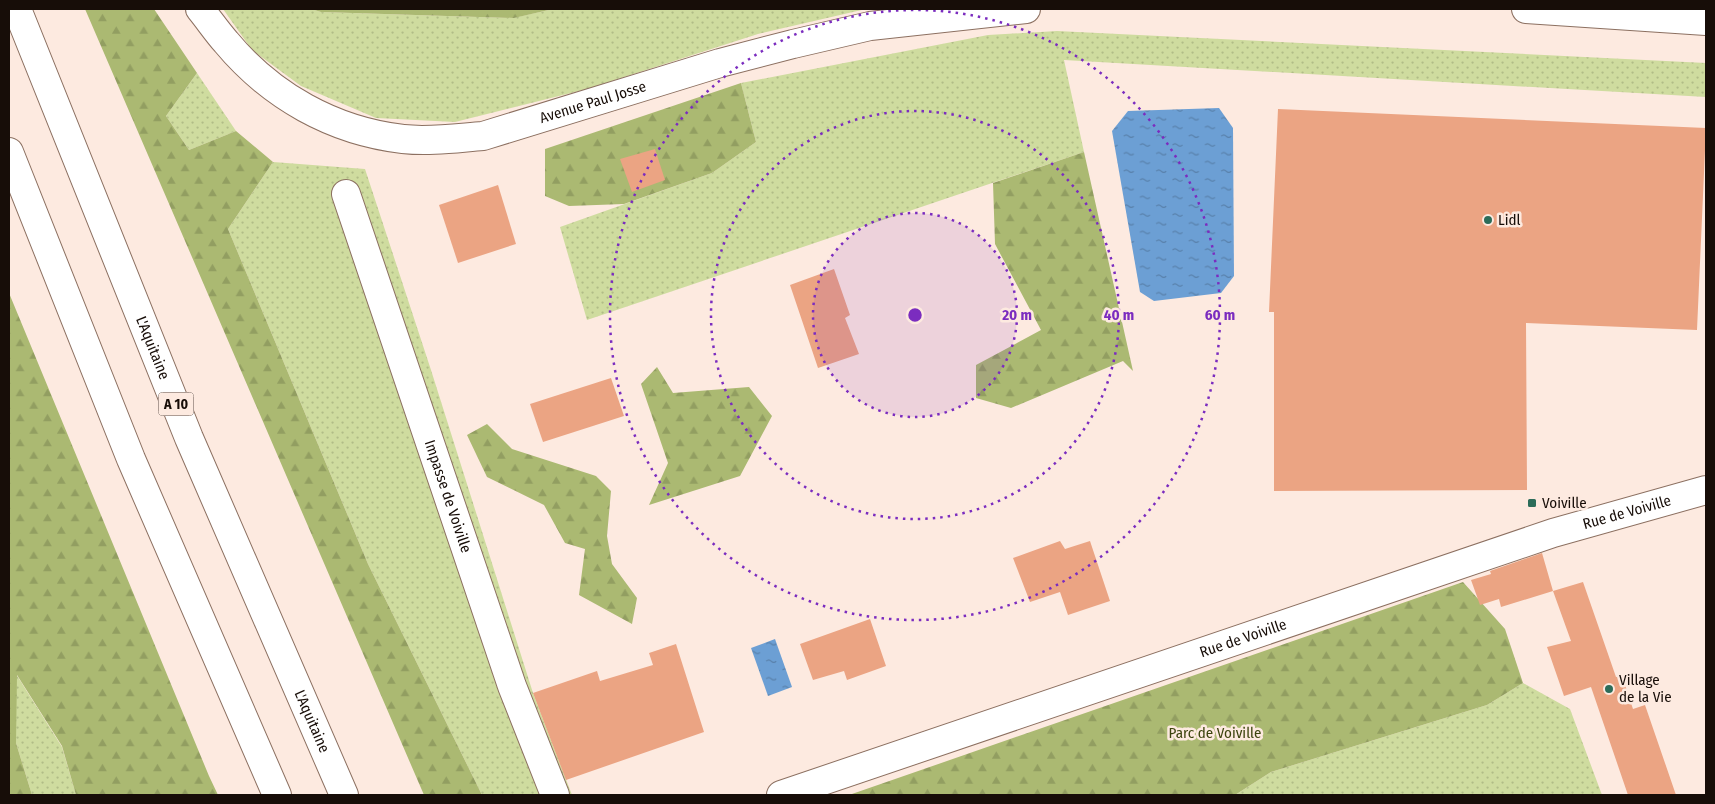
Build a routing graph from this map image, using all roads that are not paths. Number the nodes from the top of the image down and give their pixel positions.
1 (17, 9) edge
2 (200, 9) edge
3 (1026, 9) edge
4 (1526, 9) edge
5 (1706, 21) edge
6 (9, 152) edge
7 (346, 194) dead end
8 (1706, 490) edge
9 (278, 795) edge
10 (344, 795) edge
11 (555, 795) edge
12 (781, 795) edge

1 - 10 main road, L'Aquitaine / A 10
2 - 3 main road, Avenue Paul Josse
4 - 5 main road
6 - 9 main road
7 - 11 main road, Impasse de Voiville
8 - 12 main road, Rue de Voiville

